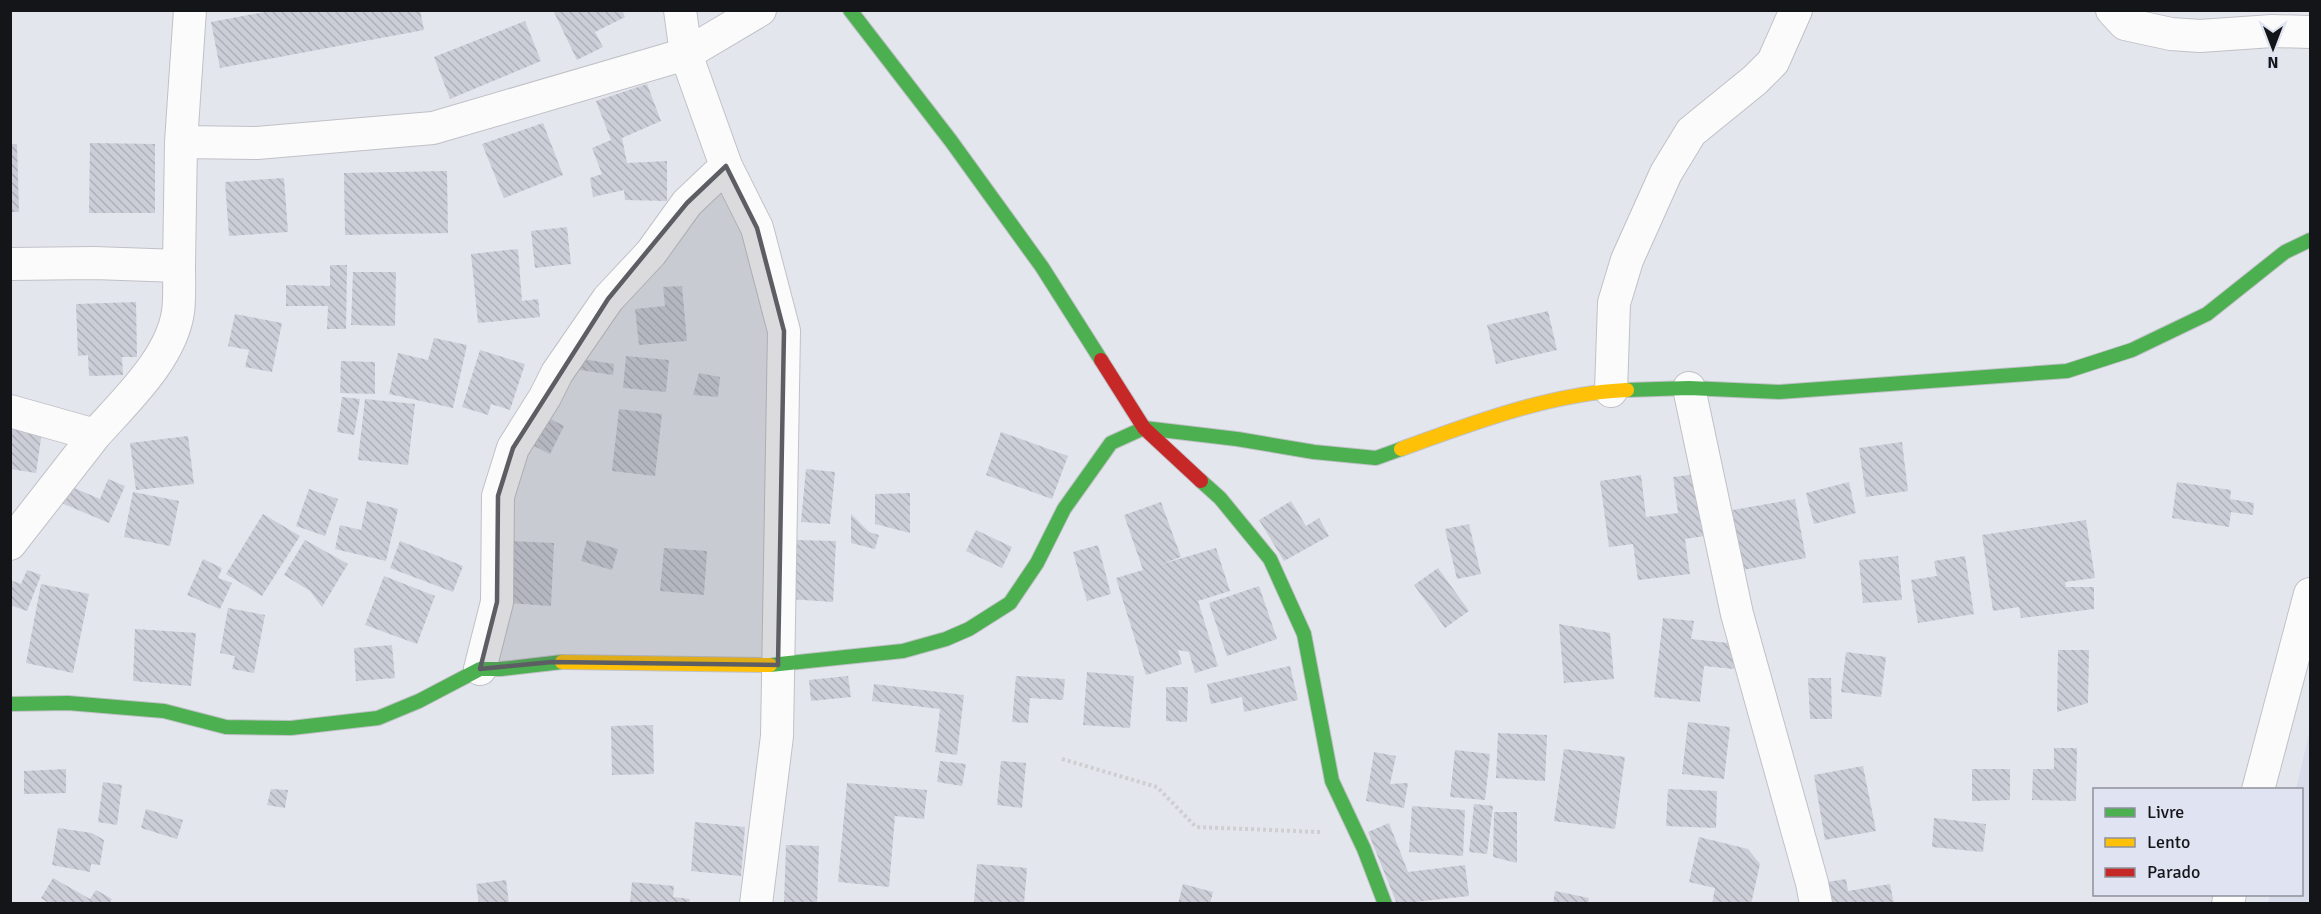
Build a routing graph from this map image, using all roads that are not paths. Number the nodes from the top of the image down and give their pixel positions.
1 (190, 10) edge
2 (680, 10) edge
3 (760, 10) edge
4 (850, 10) edge
5 (1796, 10) edge
6 (2112, 10) edge
7 (2310, 32) edge
8 (686, 54) junction
9 (182, 142) junction
10 (726, 166) junction
11 (2310, 240) edge
12 (10, 264) edge
13 (179, 266) junction
14 (1689, 388) junction
15 (1611, 391) junction
16 (10, 411) edge
17 (1144, 428) junction
18 (95, 435) junction
19 (10, 544) edge
20 (2310, 594) edge
21 (778, 665) junction
22 (480, 669) junction
23 (10, 704) edge
24 (2258, 788) edge
25 (756, 903) edge
26 (1384, 903) edge
27 (1816, 903) edge

1 - 9 street
2 - 8 street
3 - 8 street
4 - 17 street
5 - 15 street
6 - 7 street
8 - 9 street
8 - 10 street
9 - 13 street
10 - 21 street
10 - 22 street
11 - 14 street
12 - 13 street
13 - 18 street
14 - 15 street
14 - 27 street
15 - 17 street
16 - 18 street
17 - 21 street
17 - 26 street
18 - 19 street
20 - 24 street
21 - 22 street
21 - 25 street
22 - 23 street

